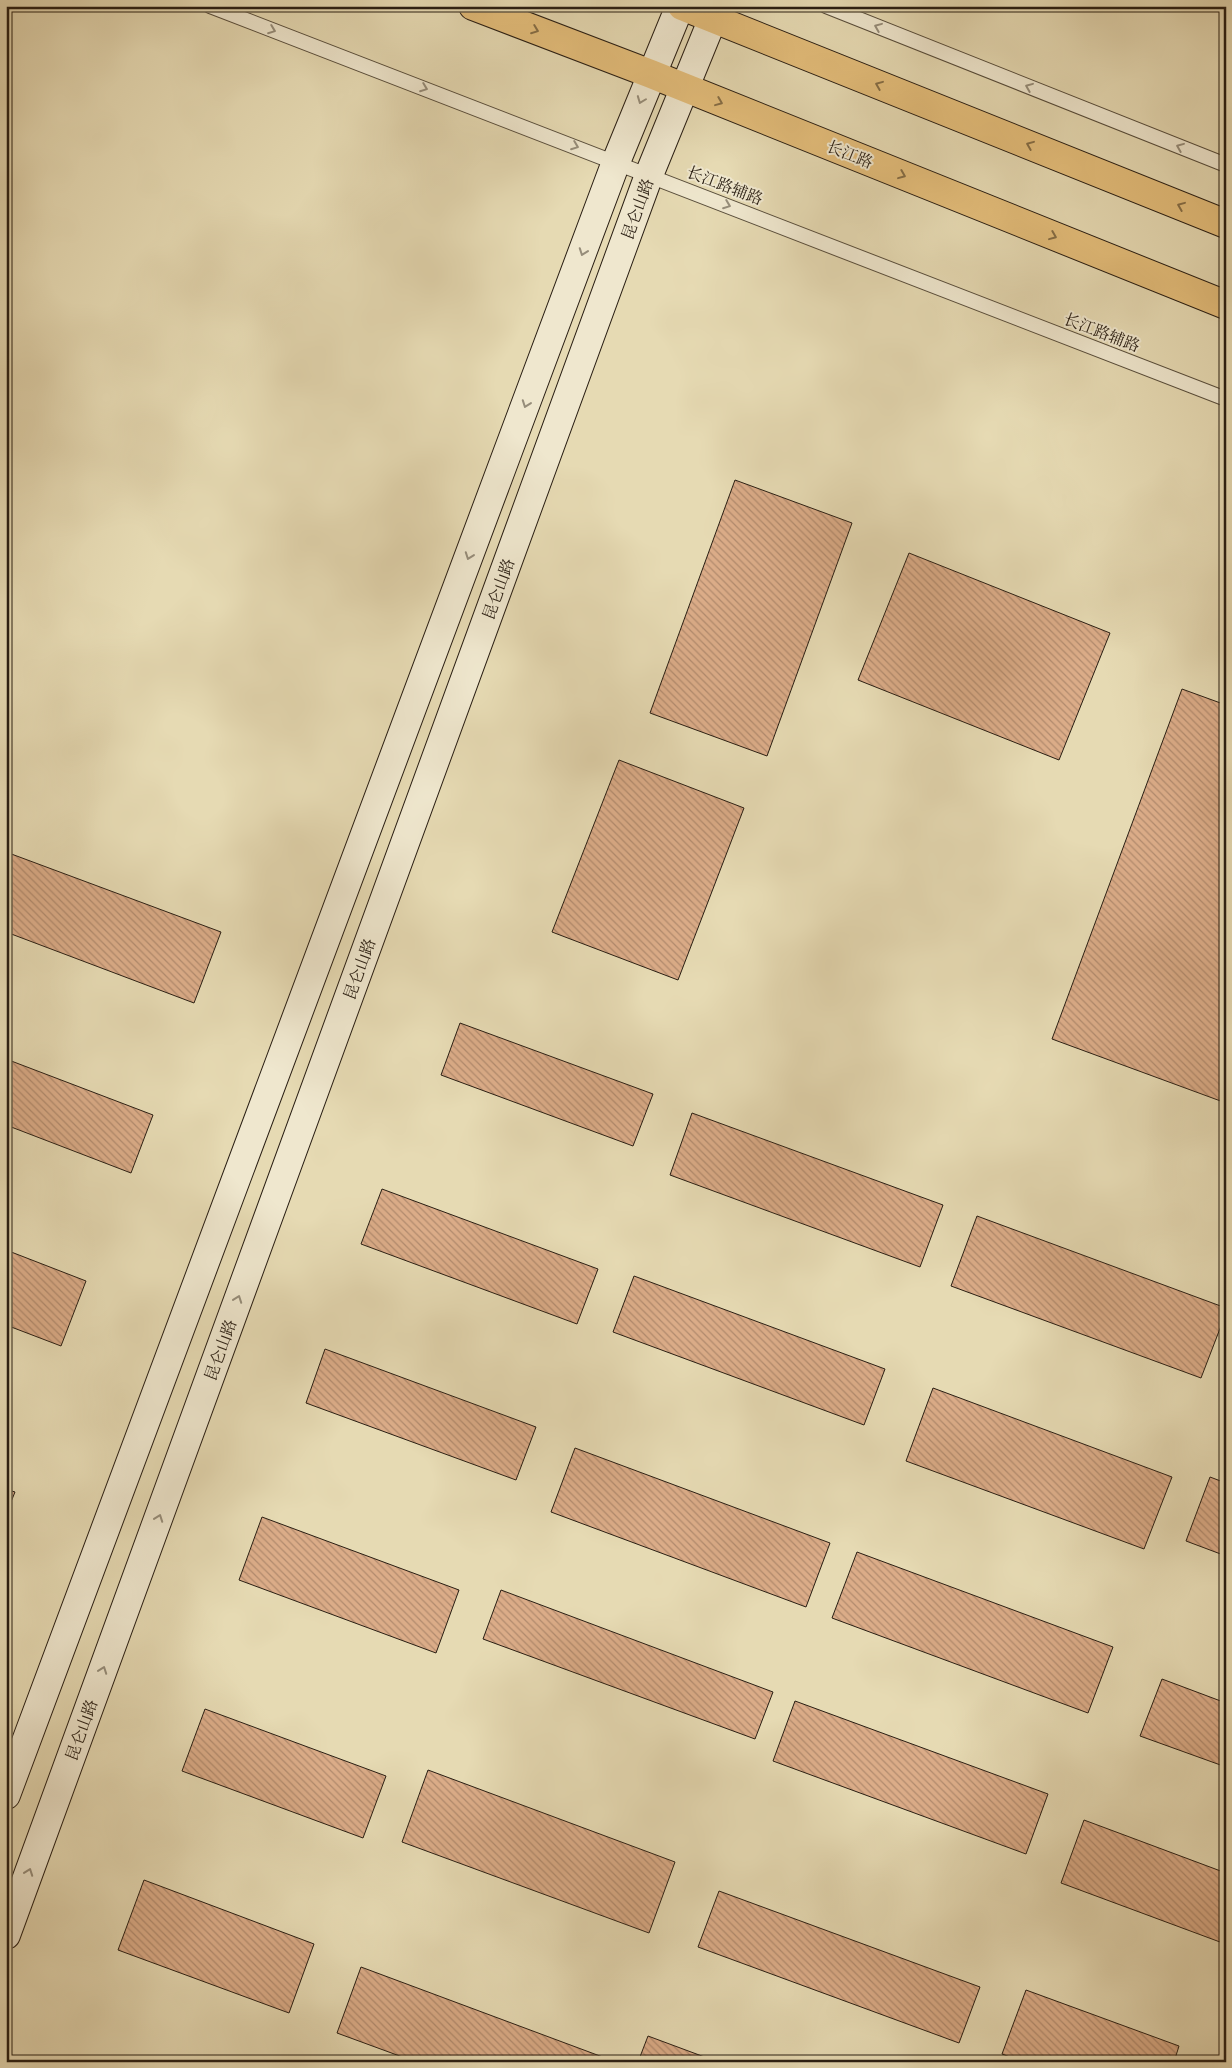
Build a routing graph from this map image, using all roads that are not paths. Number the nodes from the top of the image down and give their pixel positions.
1 (210, 6) edge
2 (473, 6) edge
3 (681, 6) edge
4 (826, 6) edge
5 (715, 12) edge
6 (651, 74) junction
7 (684, 88) junction
8 (616, 162) junction
9 (1226, 165) edge
10 (650, 175) junction
11 (1226, 224) edge
12 (1226, 305) edge
13 (1226, 399) edge
14 (6, 1795) edge
15 (6, 1934) edge

1 -> 8 lane, 长江路辅路
2 -> 6 main road, 长江路
3 - 5 main road
3 - 6 street
9 -> 4 lane
5 - 7 street, 昆仑山路
11 -> 5 main road
6 - 7 main road, 长江路
6 -> 8 street
7 - 10 street, 昆仑山路
7 -> 12 main road, 长江路
8 - 10 lane, 长江路辅路
8 -> 14 street
10 -> 13 lane, 长江路辅路
15 -> 10 street, 昆仑山路

